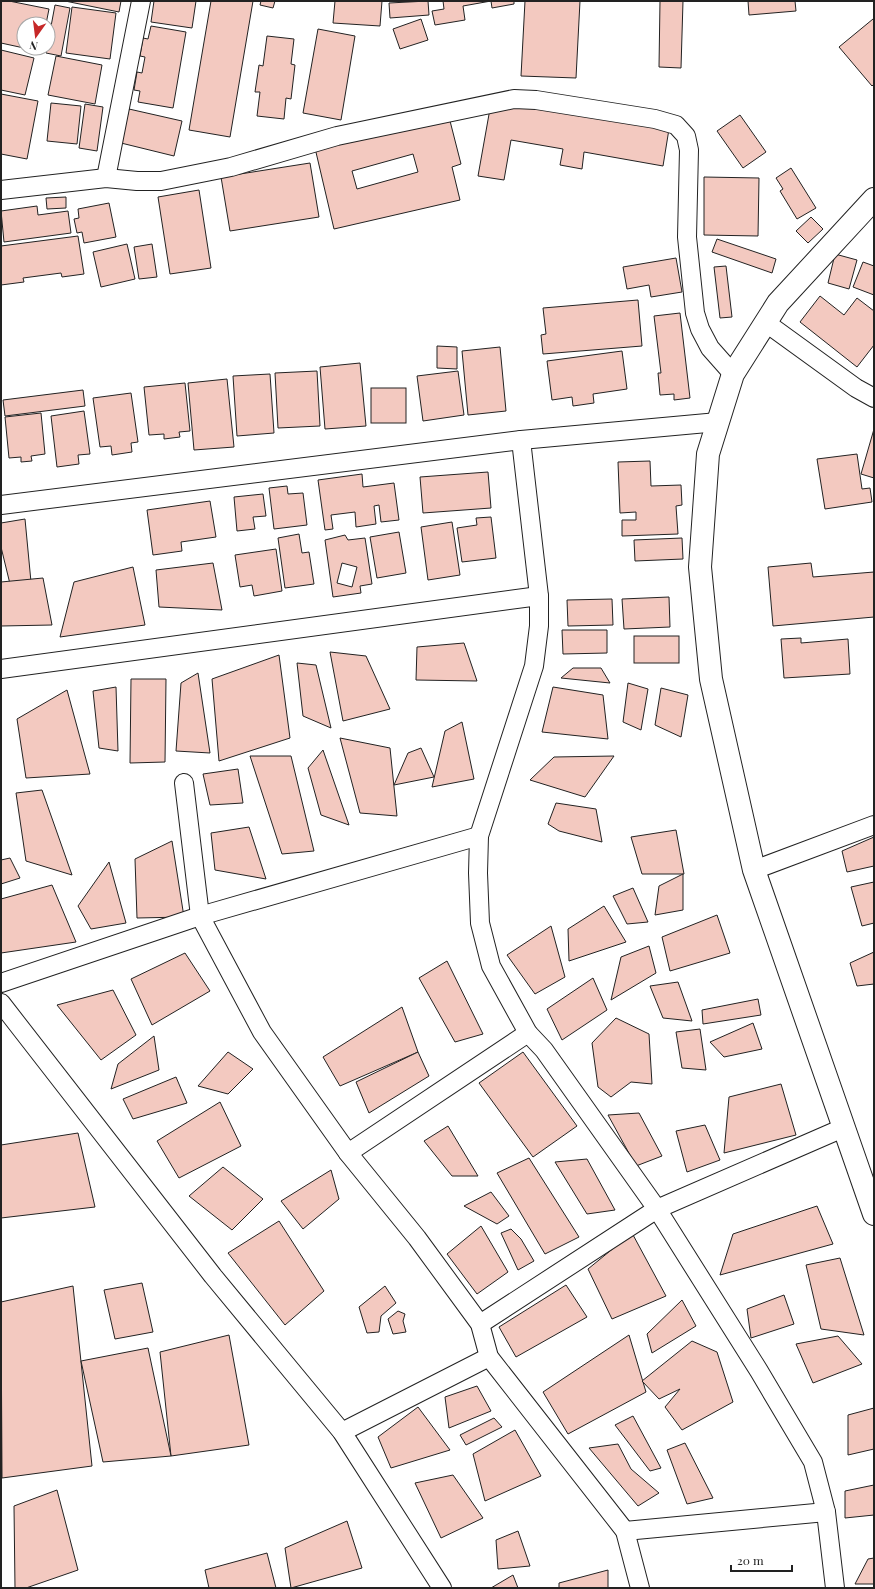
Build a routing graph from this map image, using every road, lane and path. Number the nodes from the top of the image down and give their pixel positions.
1 (141, 1) edge
2 (106, 178) junction
3 (1, 190) edge
4 (874, 199) edge
5 (766, 322) junction
6 (733, 374) junction
7 (874, 398) edge
8 (718, 422) junction
9 (521, 440) junction
10 (1, 505) edge
11 (539, 596) junction
12 (1, 669) edge
13 (184, 783) dead end
14 (874, 825) edge
15 (479, 836) junction
16 (754, 870) junction
17 (200, 916) junction
18 (1, 983) edge
19 (1, 1003) edge
20 (528, 1033) junction
21 (843, 1128) junction
22 (348, 1153) junction
23 (657, 1209) junction
24 (874, 1214) edge
25 (480, 1324) junction
26 (489, 1357) junction
27 (342, 1432) junction
28 (826, 1512) junction
29 (624, 1531) junction
30 (440, 1588) edge
31 (640, 1588) edge
32 (835, 1588) edge

1 - 2 street
2 - 3 street
2 - 6 street
4 - 5 street
5 - 6 street
5 - 7 street
6 - 8 street
8 - 9 street
8 - 16 street
9 - 10 street
9 - 11 street
11 - 12 street
11 - 15 street
13 - 17 street
14 - 16 street
15 - 17 street
15 - 20 street
16 - 21 street
17 - 18 street
17 - 22 street
19 - 27 street
20 - 22 street
20 - 23 street
21 - 23 street
21 - 24 street
22 - 25 street
23 - 25 street
23 - 28 street
25 - 26 street
26 - 27 street
26 - 29 street
27 - 30 street
28 - 29 street
28 - 32 street
29 - 31 street

